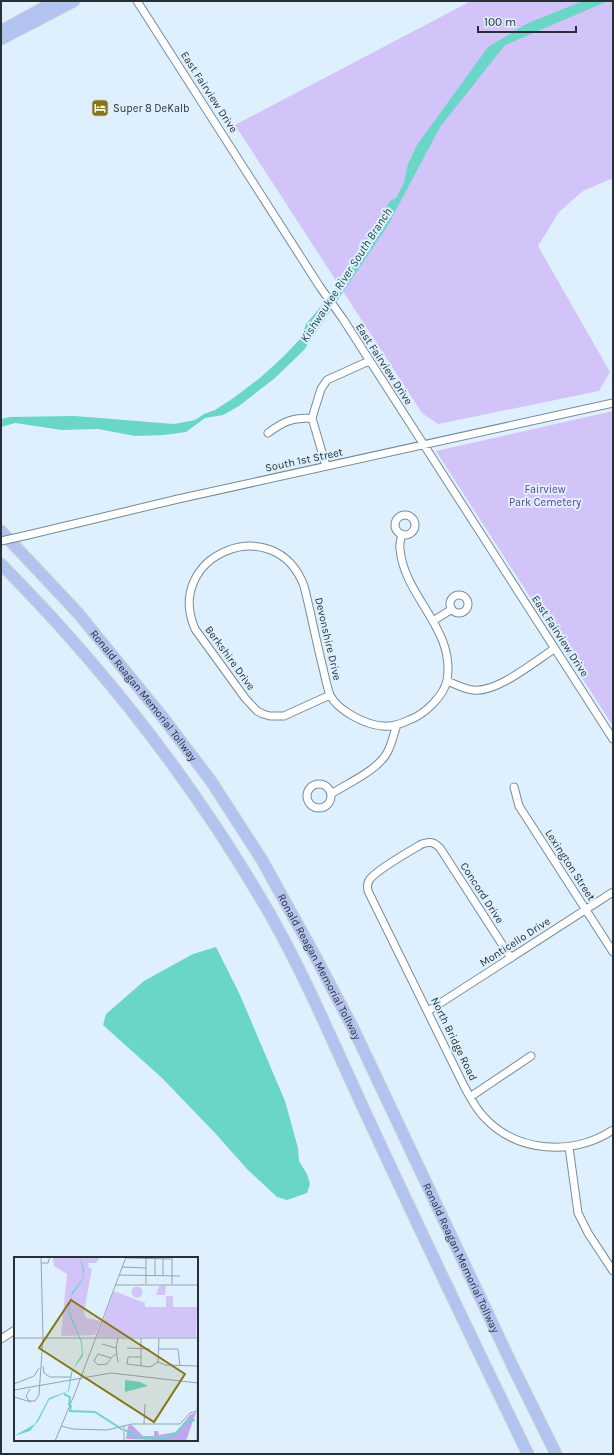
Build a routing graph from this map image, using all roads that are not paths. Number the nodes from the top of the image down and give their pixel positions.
1 (74, 1) edge
2 (137, 1) edge
3 (58, 3) edge
4 (1, 24) edge
5 (1, 31) edge
6 (1, 39) edge
7 (1, 46) edge
8 (369, 361) junction
9 (613, 403) edge
10 (312, 418) junction
11 (268, 433) dead end
12 (424, 445) junction
13 (326, 466) junction
14 (1, 532) edge
15 (402, 534) dead end
16 (1, 541) edge
17 (248, 546) joint
18 (1, 564) edge
19 (452, 609) dead end
20 (433, 621) junction
21 (554, 648) junction
22 (447, 681) junction
23 (330, 695) junction
24 (397, 725) junction
25 (613, 739) edge
26 (514, 787) dead end
27 (331, 794) dead end
28 (433, 842) joint
29 (613, 892) edge
30 (586, 909) junction
31 (613, 952) edge
32 (511, 958) junction
33 (428, 1011) junction
34 (531, 1056) dead end
35 (470, 1097) junction
36 (613, 1130) edge
37 (569, 1147) junction
38 (613, 1271) edge
39 (14, 1331) edge
40 (1, 1339) edge
41 (528, 1454) edge
42 (556, 1454) edge

1 - 3 highway
2 - 8 street, East Fairview Drive
3 - 4 highway
3 - 5 highway
3 - 6 highway
3 - 7 highway
8 - 10 street
8 - 12 street, East Fairview Drive
9 - 12 street, South 1st Street
10 - 11 street
10 - 13 street
12 - 13 street, South 1st Street
12 - 21 street, East Fairview Drive
13 - 16 street, South 1st Street, bridge
14 - 42 highway, Ronald Reagan Memorial Tollway
15 - 20 street
17 - 23 street, Devonshire Drive
17 - 23 street, Berkshire Drive
18 - 41 highway, Ronald Reagan Memorial Tollway
19 - 20 street
20 - 22 street
21 - 22 street
21 - 25 street, East Fairview Drive
22 - 24 street
23 - 24 street, Devonshire Drive
24 - 27 street
26 - 30 street, Lexington Street
28 - 32 street, Concord Drive
28 - 33 street, North Bridge Road
29 - 30 street, Monticello Drive
30 - 31 street, Lexington Street
30 - 32 street, Monticello Drive
32 - 33 street, Monticello Drive
33 - 35 street, North Bridge Road
34 - 35 street
35 - 37 street, North Bridge Road
36 - 37 street, North Bridge Road
37 - 38 street
39 - 40 street

